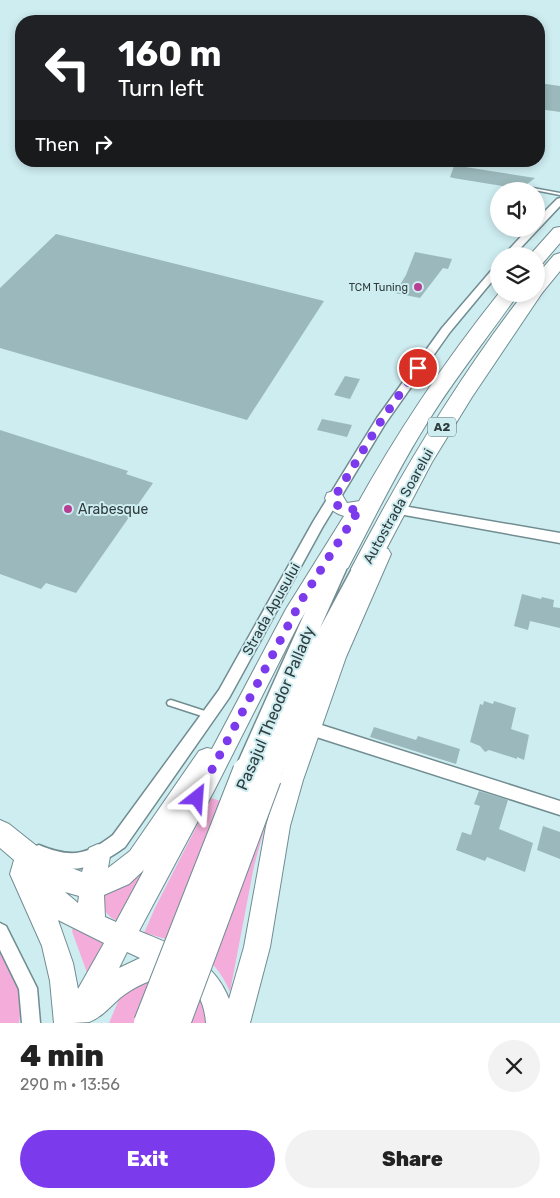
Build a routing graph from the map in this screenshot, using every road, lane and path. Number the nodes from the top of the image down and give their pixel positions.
1 (545, 191) edge
2 (560, 194) edge
3 (560, 201) edge
4 (545, 217) edge
5 (560, 232) edge
6 (526, 237) edge
7 (516, 247) edge
8 (545, 250) edge
9 (560, 259) edge
10 (490, 278) edge
11 (545, 278) edge
12 (502, 302) edge
13 (526, 302) edge
14 (422, 459) junction
15 (380, 482) junction
16 (334, 498) junction
17 (360, 508) junction
18 (403, 511) junction
19 (560, 538) edge
20 (339, 561) joint
21 (363, 569) joint
22 (171, 704) dead end
23 (210, 716) junction
24 (240, 719) junction
25 (309, 728) junction
26 (257, 775) junction
27 (560, 808) edge
28 (0, 833) edge
29 (98, 856) junction
30 (92, 885) junction
31 (93, 925) junction
32 (0, 932) edge
33 (122, 938) junction
34 (174, 961) junction
35 (30, 1023) edge
36 (68, 1023) edge
37 (76, 1023) edge
38 (148, 1023) edge
39 (176, 1023) edge
40 (220, 1023) edge
41 (236, 1023) edge

1 - 2 lane
3 - 4 street
5 - 8 highway
6 - 7 street
9 - 11 highway
10 - 16 street, Strada Apusului
12 - 15 highway, Autostrada Soarelui / A2
13 - 14 highway, Autostrada Soarelui / A2
14 - 18 main road
14 - 21 highway, Autostrada Soarelui / A2
15 - 17 main road
15 - 20 highway, Autostrada Soarelui / A2
16 - 17 main road
16 - 23 street, Strada Apusului
17 - 24 main road
18 - 19 street
18 - 25 main road
20 - 26 main road, Pasajul Theodor Pallady
21 - 26 main road, Pasajul Theodor Pallady
22 - 23 lane
23 - 29 street, Strada Apusului
24 - 30 main road
24 - 33 main road
25 - 27 street
25 - 41 main road
26 - 38 main road, Pasajul Theodor Pallady, bridge
26 - 39 main road, Pasajul Theodor Pallady, bridge
28 - 29 street, Strada Apusului
28 - 30 main road
28 - 31 main road
28 - 36 main road
29 - 30 main road
30 - 31 main road
31 - 33 main road
32 - 35 street
33 - 34 main road
33 - 37 main road
34 - 37 main road
34 - 40 main road

